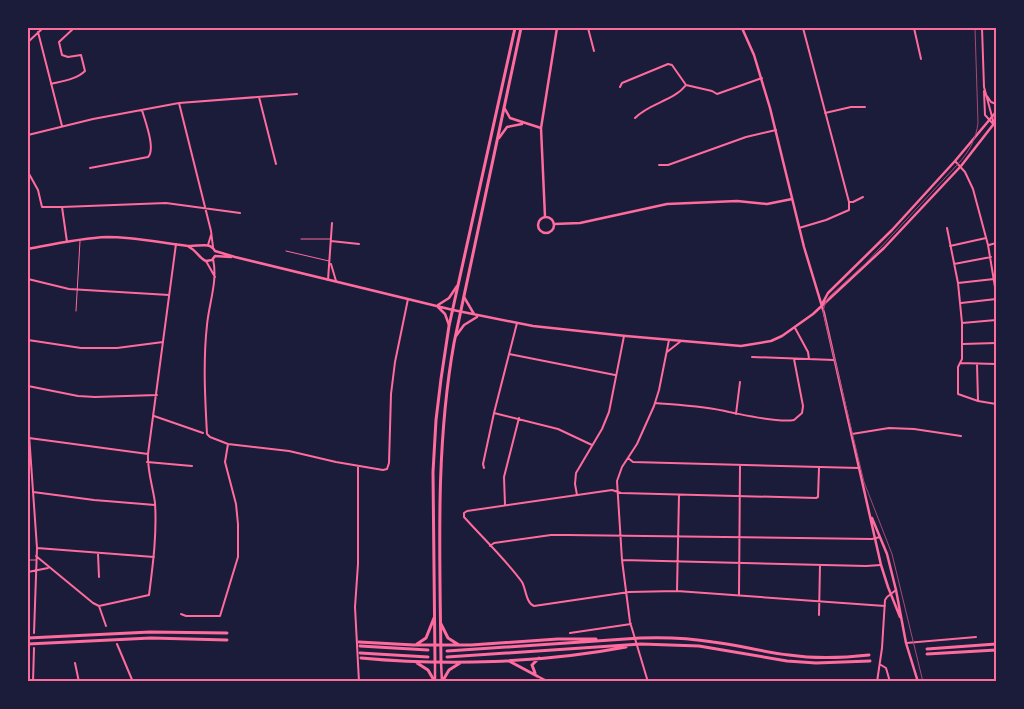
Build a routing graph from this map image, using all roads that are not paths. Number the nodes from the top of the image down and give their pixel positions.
1 (43, 28) edge
2 (74, 28) edge
3 (515, 28) edge
4 (521, 28) edge
5 (557, 28) edge
6 (588, 28) edge
7 (742, 28) edge
8 (803, 28) edge
9 (914, 28) edge
10 (982, 28) edge
11 (38, 32) junction
12 (28, 42) edge
13 (594, 51) dead end
14 (921, 59) dead end
15 (762, 78) junction
16 (51, 84) junction
17 (686, 85) junction
18 (620, 87) dead end
19 (984, 87) junction
20 (985, 93) junction
21 (297, 94) dead end
22 (259, 97) junction
23 (179, 103) junction
24 (996, 104) edge
25 (865, 106) dead end
26 (505, 109) junction
27 (142, 110) junction
28 (996, 112) edge
29 (825, 114) junction
30 (635, 118) dead end
31 (990, 119) junction
32 (524, 124) junction
33 (996, 124) edge
34 (62, 126) junction
35 (541, 128) junction
36 (776, 130) junction
37 (28, 135) edge
38 (498, 138) junction
39 (955, 161) junction
40 (276, 164) dead end
41 (659, 165) dead end
42 (961, 166) junction
43 (90, 168) dead end
44 (28, 172) edge
45 (863, 197) dead end
46 (792, 199) junction
47 (849, 202) junction
48 (62, 207) junction
49 (205, 208) junction
50 (240, 213) dead end
51 (546, 217) junction
52 (332, 223) dead end
53 (554, 224) junction
54 (800, 228) junction
55 (948, 228) dead end
56 (212, 233) junction
57 (986, 238) junction
58 (301, 239) dead end
59 (80, 240) junction
60 (331, 240) junction
61 (66, 242) junction
62 (996, 243) edge
63 (176, 244) junction
64 (359, 244) dead end
65 (208, 245) junction
66 (988, 245) junction
67 (188, 246) junction
68 (203, 246) junction
69 (950, 246) junction
70 (213, 247) junction
71 (28, 249) edge
72 (215, 251) junction
73 (286, 251) dead end
74 (199, 254) junction
75 (235, 257) junction
76 (991, 257) junction
77 (214, 258) junction
78 (206, 261) junction
79 (330, 261) junction
80 (954, 264) junction
81 (331, 267) junction
82 (994, 278) junction
83 (28, 279) edge
84 (215, 279) junction
85 (328, 280) junction
86 (336, 282) junction
87 (958, 284) junction
88 (458, 285) junction
89 (77, 290) junction
90 (996, 292) edge
91 (170, 295) junction
92 (464, 297) junction
93 (408, 299) junction
94 (996, 299) edge
95 (961, 304) junction
96 (821, 305) junction
97 (437, 306) junction
98 (76, 310) dead end
99 (453, 310) junction
100 (460, 312) junction
101 (477, 315) junction
102 (996, 320) edge
103 (517, 323) junction
104 (962, 323) junction
105 (449, 326) junction
106 (795, 328) junction
107 (624, 336) junction
108 (455, 338) junction
109 (28, 340) edge
110 (668, 340) junction
111 (681, 341) junction
112 (163, 342) junction
113 (996, 343) edge
114 (962, 344) junction
115 (667, 352) junction
116 (509, 354) junction
117 (752, 357) dead end
118 (794, 359) junction
119 (809, 360) junction
120 (835, 360) junction
121 (960, 363) junction
122 (977, 364) junction
123 (996, 364) edge
124 (616, 375) junction
125 (740, 382) dead end
126 (28, 386) edge
127 (157, 395) junction
128 (978, 401) junction
129 (655, 403) junction
130 (996, 404) edge
131 (494, 413) junction
132 (736, 414) junction
133 (154, 416) junction
134 (519, 418) junction
135 (28, 420) edge
136 (203, 433) dead end
137 (852, 434) junction
138 (961, 436) dead end
139 (29, 438) junction
140 (228, 444) junction
141 (592, 445) junction
142 (148, 454) junction
143 (628, 458) junction
144 (147, 462) junction
145 (740, 465) junction
146 (192, 466) dead end
147 (358, 467) junction
148 (484, 468) dead end
149 (819, 468) junction
150 (860, 468) junction
151 (28, 482) edge
152 (32, 482) junction
153 (33, 492) junction
154 (618, 492) junction
155 (577, 495) junction
156 (679, 495) junction
157 (740, 497) junction
158 (155, 505) junction
159 (505, 506) junction
160 (870, 514) junction
161 (620, 535) junction
162 (678, 536) junction
163 (739, 537) junction
164 (880, 538) junction
165 (875, 539) junction
166 (490, 546) junction
167 (37, 548) junction
168 (98, 554) junction
169 (36, 556) junction
170 (154, 557) junction
171 (28, 560) edge
172 (36, 560) junction
173 (622, 560) junction
174 (677, 561) junction
175 (739, 562) junction
176 (820, 565) junction
177 (881, 565) junction
178 (48, 568) junction
179 (36, 571) junction
180 (28, 572) edge
181 (99, 577) dead end
182 (896, 590) junction
183 (626, 592) junction
184 (677, 592) junction
185 (890, 594) junction
186 (739, 596) junction
187 (819, 602) junction
188 (99, 606) junction
189 (885, 606) junction
190 (181, 614) dead end
191 (819, 615) dead end
192 (900, 617) junction
193 (434, 618) junction
194 (441, 624) junction
195 (631, 624) junction
196 (106, 626) dead end
197 (34, 633) dead end
198 (227, 633) dead end
199 (570, 633) dead end
200 (976, 637) dead end
201 (28, 638) edge
202 (227, 640) dead end
203 (616, 640) junction
204 (359, 642) dead end
205 (906, 643) junction
206 (28, 644) edge
207 (117, 644) dead end
208 (640, 644) junction
209 (996, 644) edge
210 (414, 645) junction
211 (459, 645) junction
212 (360, 646) dead end
213 (435, 646) junction
214 (441, 646) junction
215 (34, 648) dead end
216 (927, 649) dead end
217 (428, 650) dead end
218 (996, 650) edge
219 (447, 651) dead end
220 (360, 653) dead end
221 (927, 654) dead end
222 (869, 655) dead end
223 (428, 657) dead end
224 (447, 657) dead end
225 (360, 658) dead end
226 (540, 658) junction
227 (507, 660) junction
228 (435, 661) junction
229 (441, 661) junction
230 (870, 661) dead end
231 (414, 662) junction
232 (464, 662) junction
233 (75, 663) dead end
234 (880, 665) junction
235 (537, 676) junction
236 (33, 682) edge
237 (79, 682) edge
238 (133, 682) edge
239 (359, 682) edge
240 (435, 682) edge
241 (442, 682) edge
242 (549, 682) edge
243 (648, 682) edge
244 (878, 682) edge
245 (890, 682) edge
246 (918, 682) edge

1 - 11 street
2 - 16 street
3 - 88 main road
4 - 26 main road
5 - 35 street
6 - 13 street
7 - 15 street
8 - 29 street
9 - 14 street
10 - 19 street
11 - 12 street
11 - 16 street
15 - 17 street
15 - 36 street
16 - 34 street
17 - 18 street
17 - 30 street
19 - 20 street
19 - 31 street
20 - 24 street
20 - 31 street
21 - 22 street
22 - 23 street
22 - 40 street
23 - 27 street
23 - 49 street
25 - 29 street
26 - 32 street
26 - 38 main road
27 - 34 street
27 - 43 street
28 - 31 street
29 - 47 street
31 - 33 street
31 - 39 street
32 - 35 street
32 - 38 street
33 - 42 street
34 - 37 street
35 - 51 street
36 - 41 street
36 - 46 street
38 - 92 main road
39 - 42 street
39 - 96 street
42 - 57 street
42 - 96 street
44 - 48 street
45 - 47 street
46 - 53 street
46 - 54 street
47 - 54 street
48 - 49 street
48 - 61 street
49 - 50 street
49 - 56 street
51 - 53 street
51 - 53 street
52 - 60 street
54 - 96 street
55 - 69 street
56 - 65 street
56 - 70 street
57 - 66 street
57 - 69 street
58 - 60 lane
59 - 61 street
59 - 63 street
59 - 89 lane
60 - 64 street
60 - 79 street
61 - 71 street
62 - 66 street
63 - 67 street
63 - 91 street
65 - 68 street
65 - 70 street
66 - 76 street
67 - 68 street
67 - 74 street
68 - 74 street
69 - 80 street
70 - 72 street
72 - 75 street
72 - 77 street
73 - 79 lane
74 - 78 street
75 - 77 street
75 - 85 street
76 - 80 street
76 - 82 street
77 - 78 street
77 - 84 street
78 - 84 street
79 - 81 street
80 - 87 street
81 - 85 street
81 - 86 street
82 - 87 street
82 - 90 street
83 - 89 street
84 - 140 street
85 - 86 street
86 - 93 street
87 - 95 street
88 - 97 street
88 - 99 main road
89 - 91 street
89 - 98 lane
91 - 112 street
92 - 100 main road
92 - 101 street
93 - 97 street
93 - 147 street
94 - 95 street
95 - 104 street
96 - 106 street
96 - 120 street
97 - 99 street
97 - 105 street
99 - 100 street
99 - 105 main road
100 - 101 street
100 - 108 main road
101 - 103 street
101 - 108 street
102 - 104 street
103 - 107 street
103 - 116 street
104 - 114 street
105 - 193 main road
106 - 111 street
106 - 119 street
107 - 110 street
107 - 124 street
108 - 194 main road
109 - 112 street
110 - 111 street
110 - 115 street
111 - 115 street
112 - 127 street
113 - 114 street
114 - 121 street
115 - 129 street
116 - 124 street
116 - 131 street
117 - 118 street
118 - 119 street
118 - 132 street
119 - 120 street
120 - 137 street
121 - 122 street
121 - 128 street
122 - 123 street
122 - 128 street
124 - 141 street
125 - 132 street
126 - 127 street
127 - 133 street
128 - 130 street
129 - 132 street
129 - 143 street
131 - 134 street
131 - 148 street
133 - 136 street
133 - 142 street
134 - 141 street
134 - 159 street
135 - 139 street
137 - 138 street
137 - 150 street
139 - 142 street
139 - 152 street
140 - 147 street
140 - 190 street
141 - 155 street
142 - 144 street
143 - 145 street
143 - 154 street
144 - 146 street
144 - 158 street
145 - 149 street
145 - 157 street
147 - 239 street
149 - 150 street
149 - 157 street
150 - 160 street
151 - 152 lane
152 - 153 street
153 - 158 street
153 - 167 street
154 - 155 street
154 - 156 street
154 - 161 street
155 - 159 street
156 - 157 street
156 - 162 street
157 - 163 street
158 - 170 street
159 - 166 street
160 - 164 street
160 - 165 street
161 - 162 street
161 - 166 street
161 - 173 street
162 - 163 street
162 - 174 street
163 - 165 street
163 - 175 street
164 - 165 street
164 - 182 street
165 - 177 street
166 - 183 street
167 - 168 street
167 - 169 street
168 - 170 street
168 - 181 street
169 - 172 street
169 - 178 street
170 - 188 street
171 - 172 lane
172 - 179 street
173 - 174 street
173 - 183 street
174 - 175 street
174 - 184 street
175 - 176 street
175 - 186 street
176 - 177 street
176 - 187 street
177 - 185 street
178 - 179 street
178 - 188 street
179 - 180 street
179 - 197 street
182 - 185 street
182 - 192 street
183 - 184 street
183 - 195 street
184 - 186 street
185 - 189 street
185 - 192 street
186 - 187 street
187 - 189 street
187 - 191 street
188 - 196 street
189 - 234 street
192 - 205 street
193 - 210 main road
193 - 213 main road
194 - 211 main road
194 - 214 main road
195 - 199 street
195 - 243 street
198 - 201 main road
200 - 205 street
202 - 206 main road
203 - 211 main road
203 - 219 main road
203 - 222 main road
204 - 210 main road
205 - 246 street
207 - 238 street
208 - 224 main road
208 - 226 main road
208 - 230 main road
209 - 216 main road
210 - 213 main road
211 - 214 main road
212 - 217 main road
213 - 214 main road
213 - 228 main road
214 - 229 main road
215 - 236 street
218 - 221 main road
220 - 223 main road
225 - 231 main road
226 - 227 main road
226 - 235 main road
227 - 232 main road
227 - 235 main road
228 - 229 main road
228 - 231 main road
228 - 240 street
229 - 232 main road
229 - 241 street
231 - 240 main road
232 - 241 main road
233 - 237 street
234 - 244 street
234 - 245 street
235 - 242 street

